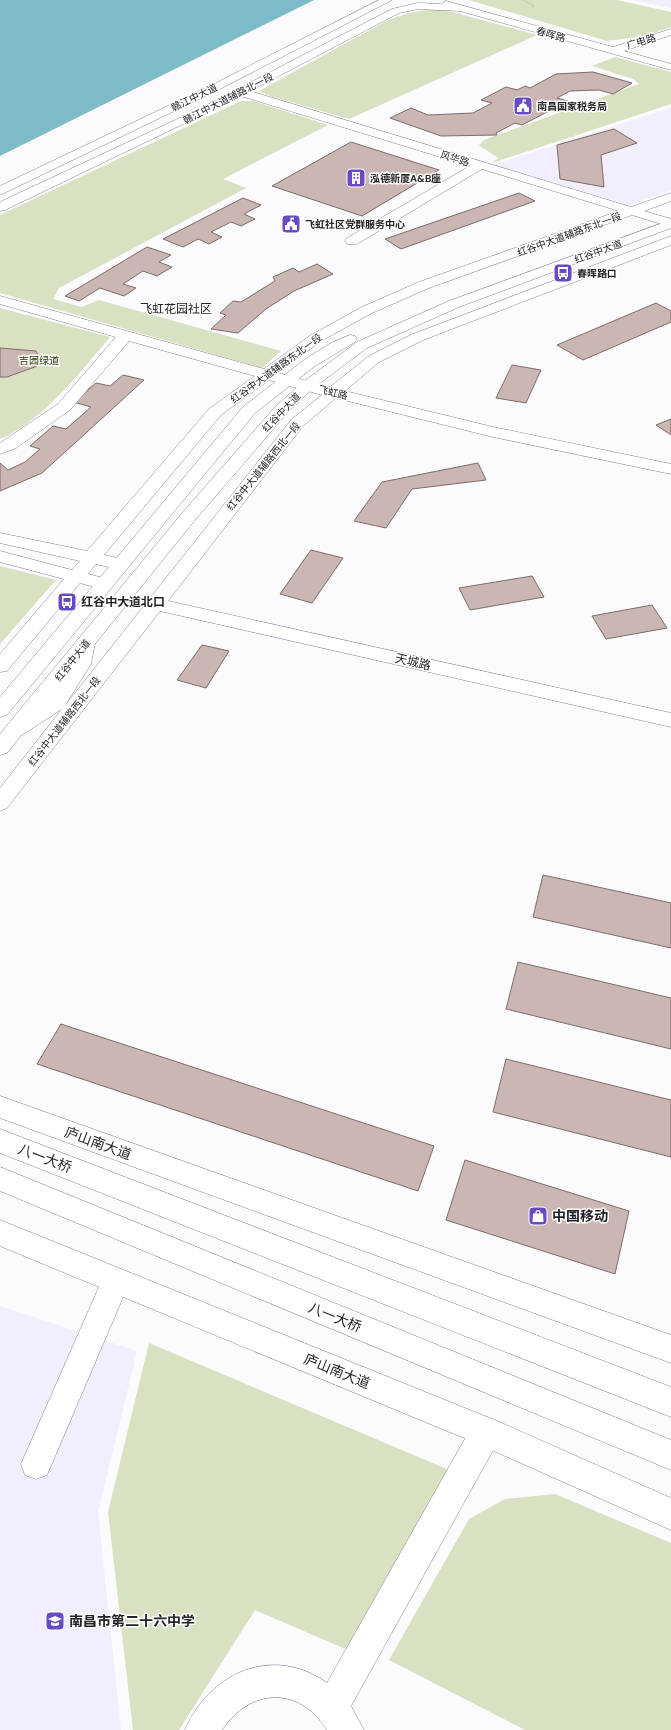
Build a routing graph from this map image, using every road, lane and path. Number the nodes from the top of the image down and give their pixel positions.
1 (368, 0) edge
2 (387, 0) edge
3 (431, 0) edge
4 (524, 0) edge
5 (458, 3) edge
6 (531, 9) dead end
7 (671, 32) edge
8 (616, 49) junction
9 (671, 61) edge
10 (671, 67) edge
11 (240, 92) junction
12 (95, 145) junction
13 (479, 166) junction
14 (0, 179) edge
15 (0, 191) edge
16 (0, 195) edge
17 (671, 197) edge
18 (0, 208) edge
19 (630, 212) junction
20 (671, 213) edge
21 (654, 219) junction
22 (671, 224) edge
23 (671, 240) edge
24 (352, 241) dead end
25 (497, 288) junction
26 (0, 300) edge
27 (480, 313) junction
28 (126, 335) junction
29 (267, 374) junction
30 (285, 379) junction
31 (307, 386) junction
32 (333, 393) junction
33 (0, 449) edge
34 (671, 469) edge
35 (0, 538) edge
36 (0, 556) edge
37 (92, 557) junction
38 (121, 564) junction
39 (76, 576) junction
40 (105, 584) junction
41 (155, 604) junction
42 (0, 666) edge
43 (0, 710) edge
44 (671, 720) edge
45 (0, 748) edge
46 (0, 803) edge
47 (0, 1107) edge
48 (0, 1141) edge
49 (0, 1178) edge
50 (0, 1234) edge
51 (116, 1281) junction
52 (606, 1325) junction
53 (671, 1335) edge
54 (671, 1349) edge
55 (671, 1402) edge
56 (486, 1432) junction
57 (671, 1455) edge
58 (36, 1464) dead end
59 (671, 1514) edge
60 (339, 1718) edge
61 (202, 1730) edge

1 - 14 main road, 赣江中大道
2 - 12 main road, 赣江中大道
3 - 5 main road, 春晖路
4 - 6 path
5 - 8 main road, 春晖路
5 - 11 main road, 赣江中大道辅路北一段
7 - 8 main road, 广电路
8 - 9 main road, 春晖路
8 - 10 main road, 春晖路
11 - 13 main road, 风华路
11 - 18 main road, 赣江中大道辅路北一段
12 - 15 main road, 赣江中大道
12 - 16 main road
13 - 19 main road, 风华路
13 - 24 main road
17 - 19 main road, 红谷中大道辅路东北一段
19 - 21 main road, 风华路
19 - 29 main road, 红谷中大道辅路东北一段
20 - 21 main road, 红谷中大道
21 - 22 main road, 风华路
21 - 30 main road, 红谷中大道
22 - 25 main road, 红谷中大道
23 - 27 main road, 红谷中大道辅路西北一段
25 - 27 main road
25 - 31 main road, 红谷中大道
26 - 28 main road, 飞虹路
27 - 32 main road, 红谷中大道辅路西北一段
28 - 29 main road, 飞虹路
28 - 33 main road
29 - 30 main road, 飞虹路
29 - 37 main road, 红谷中大道辅路东北一段
30 - 31 main road, 飞虹路
30 - 38 main road, 红谷中大道
31 - 32 main road, 飞虹路
31 - 45 main road, 红谷中大道
32 - 34 main road, 飞虹路
32 - 41 main road, 红谷中大道辅路西北一段
35 - 37 main road
36 - 39 main road
37 - 38 main road
37 - 39 main road, 红谷中大道辅路东北一段
38 - 40 main road, 红谷中大道
39 - 40 main road
39 - 42 main road, 红谷中大道辅路东北一段
40 - 43 main road, 红谷中大道
41 - 44 main road, 天城路
41 - 46 main road, 红谷中大道辅路西北一段
47 - 52 main road, 庐山南大道
48 - 55 main road, 八一大桥
49 - 57 main road, 八一大桥
50 - 51 main road, 庐山南大道
51 - 56 main road, 庐山南大道
51 - 58 main road
52 - 53 main road
52 - 54 main road, 庐山南大道
56 - 59 main road, 庐山南大道
56 - 60 main road
60 - 61 main road

